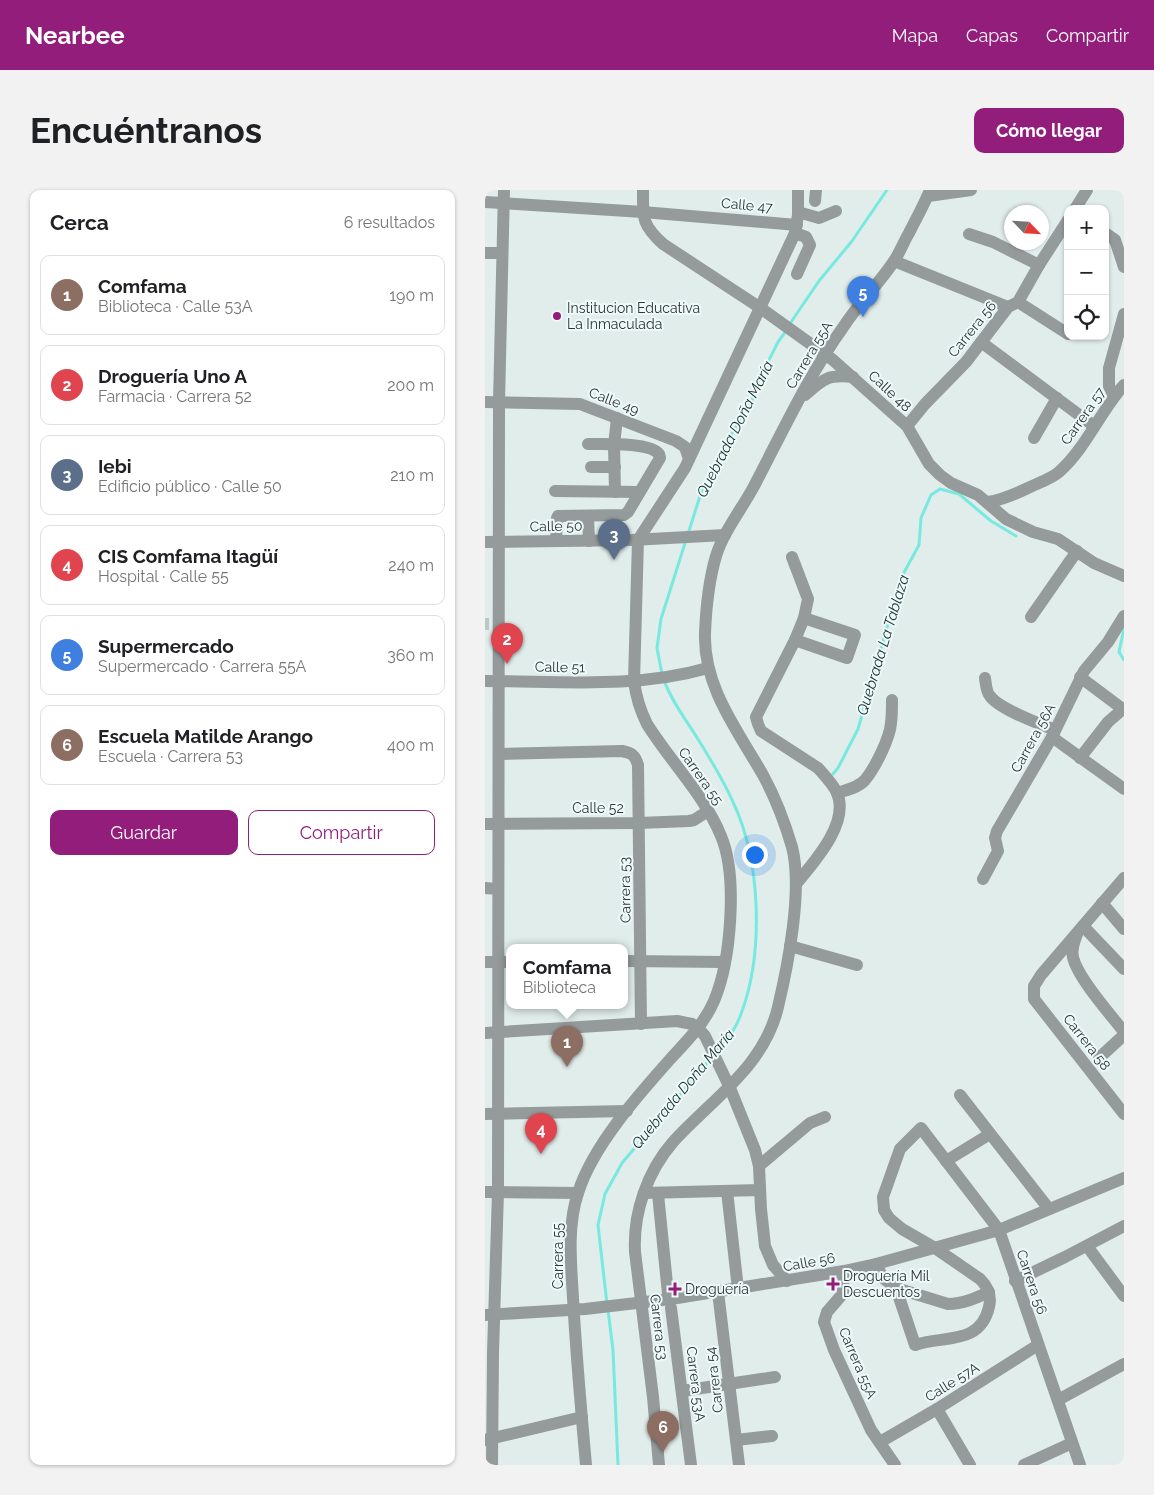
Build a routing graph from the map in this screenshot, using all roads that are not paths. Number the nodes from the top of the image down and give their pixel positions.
1 (643, 190) edge
2 (798, 190) edge
3 (971, 190) edge
4 (1087, 190) edge
5 (929, 193) edge
6 (504, 196) edge
7 (485, 202) edge
8 (1078, 205) edge
9 (836, 211) dead end
10 (643, 212) junction
11 (797, 223) junction
12 (1064, 226) edge
13 (969, 234) dead end
14 (1109, 236) edge
15 (485, 253) edge
16 (502, 257) junction
17 (485, 261) edge
18 (894, 261) junction
19 (1039, 265) junction
20 (1124, 267) edge
21 (797, 274) dead end
22 (1013, 305) junction
23 (764, 311) junction
24 (1123, 318) edge
25 (1064, 333) edge
26 (981, 342) junction
27 (825, 353) junction
28 (853, 377) junction
29 (1124, 385) edge
30 (1114, 396) junction
31 (1057, 398) junction
32 (485, 402) edge
33 (499, 402) junction
34 (798, 402) junction
35 (617, 418) junction
36 (907, 426) junction
37 (1093, 426) junction
38 (1034, 438) dead end
39 (588, 444) dead end
40 (614, 445) junction
41 (689, 459) junction
42 (591, 467) dead end
43 (615, 467) junction
44 (555, 491) dead end
45 (615, 492) junction
46 (639, 492) junction
47 (988, 502) junction
48 (588, 516) junction
49 (721, 535) junction
50 (642, 539) junction
51 (556, 541) junction
52 (589, 541) junction
53 (485, 542) edge
54 (500, 542) junction
55 (1077, 551) junction
56 (792, 557) dead end
57 (1123, 577) edge
58 (1124, 616) edge
59 (1031, 617) dead end
60 (803, 618) junction
61 (795, 640) junction
62 (708, 668) junction
63 (1081, 677) junction
64 (985, 678) dead end
65 (485, 681) edge
66 (499, 681) junction
67 (637, 681) junction
68 (892, 700) dead end
69 (1123, 709) edge
70 (1054, 734) junction
71 (499, 754) junction
72 (1080, 758) junction
73 (1124, 789) edge
74 (837, 793) junction
75 (708, 811) junction
76 (639, 823) junction
77 (485, 824) edge
78 (499, 824) junction
79 (1124, 878) edge
80 (983, 880) dead end
81 (796, 884) junction
82 (485, 888) edge
83 (498, 889) junction
84 (1103, 903) junction
85 (1080, 929) junction
86 (1124, 929) edge
87 (790, 946) junction
88 (628, 961) edge
89 (641, 961) junction
90 (485, 962) edge
91 (504, 962) edge
92 (725, 962) junction
93 (857, 965) dead end
94 (1124, 969) edge
95 (641, 1024) junction
96 (698, 1028) junction
97 (499, 1032) junction
98 (485, 1033) edge
99 (1124, 1034) edge
100 (1099, 1058) dead end
101 (730, 1088) junction
102 (960, 1095) dead end
103 (627, 1111) junction
104 (485, 1114) edge
105 (498, 1114) junction
106 (1124, 1114) edge
107 (825, 1117) dead end
108 (990, 1134) junction
109 (946, 1161) junction
110 (759, 1166) junction
111 (1124, 1178) edge
112 (759, 1190) junction
113 (727, 1191) junction
114 (485, 1192) edge
115 (498, 1192) junction
116 (578, 1193) junction
117 (643, 1193) junction
118 (657, 1194) junction
119 (1049, 1209) junction
120 (1124, 1226) edge
121 (999, 1230) junction
122 (1087, 1246) junction
123 (935, 1248) junction
124 (876, 1264) junction
125 (844, 1271) junction
126 (787, 1281) junction
127 (1015, 1281) junction
128 (897, 1288) junction
129 (738, 1289) junction
130 (718, 1292) junction
131 (989, 1292) junction
132 (668, 1294) dead end
133 (1124, 1294) edge
134 (641, 1303) junction
135 (671, 1308) dead end
136 (573, 1309) junction
137 (490, 1315) edge
138 (1038, 1345) junction
139 (489, 1354) edge
140 (1124, 1364) edge
141 (775, 1377) dead end
142 (730, 1384) junction
143 (682, 1391) junction
144 (1058, 1400) junction
145 (937, 1409) junction
146 (582, 1417) junction
147 (772, 1436) dead end
148 (488, 1439) edge
149 (736, 1440) junction
150 (880, 1442) junction
151 (1072, 1443) junction
152 (893, 1464) edge
153 (492, 1465) edge
154 (586, 1465) edge
155 (659, 1465) edge
156 (691, 1465) edge
157 (739, 1465) edge
158 (970, 1465) edge
159 (1024, 1465) edge
160 (1080, 1465) edge

1 - 10 street
2 - 11 street
3 - 5 street
4 - 8 street
5 - 18 street, Carrera 55A
6 - 7 street, Calle 47
6 - 10 street, Calle 47
6 - 16 street
9 - 11 street, Calle 47
10 - 11 street, Calle 47
10 - 23 street, Calle 48
11 - 21 street
11 - 23 street
12 - 19 street, Carrera 56
13 - 19 street
14 - 20 street
15 - 16 street
16 - 17 street
16 - 33 street
18 - 22 street
18 - 27 street, Carrera 55A
19 - 22 street, Carrera 56
22 - 25 street
22 - 26 street, Carrera 56
23 - 27 street, Calle 48
23 - 41 street
24 - 30 street
26 - 31 street
26 - 36 street, Carrera 56
27 - 28 street, Calle 48
27 - 34 street, Carrera 55A
28 - 34 street
28 - 36 street, Calle 48
29 - 30 street, Carrera 57
30 - 37 street, Carrera 57
31 - 37 street
31 - 38 street
32 - 33 street, Calle 49
33 - 35 street, Calle 49
33 - 54 street
34 - 49 street, Carrera 55A
35 - 40 street
35 - 41 street, Calle 49
36 - 47 street, Calle 48
37 - 47 street, Carrera 57
39 - 40 street
40 - 43 street
40 - 46 street
41 - 50 street
42 - 43 street
43 - 45 street
44 - 45 street
45 - 46 street
46 - 48 street
47 - 55 street, Calle 48
48 - 51 street
48 - 52 street
49 - 50 street, Calle 50
49 - 62 street, Carrera 55A
50 - 52 street, Calle 50
50 - 67 street, Carrera 55
51 - 52 street, Calle 50
51 - 54 street, Calle 50
53 - 54 street, Calle 50
54 - 66 street
55 - 57 street, Calle 48
55 - 59 street
56 - 60 street
58 - 63 street, Carrera 56A
60 - 61 street
60 - 61 street
61 - 74 street
62 - 67 street, Calle 51
62 - 81 street, Carrera 55A
63 - 69 street
63 - 70 street, Carrera 56A
64 - 70 street
65 - 66 street, Calle 51
66 - 67 street, Calle 51
66 - 71 street
67 - 75 street, Carrera 55
68 - 74 street
69 - 72 street
70 - 72 street
70 - 80 street, Carrera 56A
71 - 76 street, Carrera 53
71 - 78 street
72 - 73 street
74 - 81 street
75 - 76 street, Calle 52
75 - 92 street, Carrera 55
76 - 78 street, Calle 52
76 - 89 street, Carrera 53
77 - 78 street, Calle 52
78 - 83 street
79 - 84 street
81 - 87 street, Carrera 53
82 - 83 street
83 - 91 street
84 - 85 street
84 - 86 street
85 - 94 street
85 - 99 street
85 - 106 street, Carrera 58
87 - 93 street
87 - 101 street, Carrera 53
88 - 89 street
89 - 92 street
89 - 95 street, Carrera 53
90 - 91 street
91 - 97 street
92 - 96 street, Carrera 55
95 - 96 street
95 - 97 street
96 - 101 street
96 - 103 street, Carrera 55
97 - 98 street
97 - 105 street
99 - 100 street
101 - 110 street
101 - 117 street, Carrera 53
102 - 108 street
103 - 105 street
103 - 116 street, Carrera 55
104 - 105 street
105 - 115 street
107 - 110 street
108 - 109 street
108 - 119 street
109 - 121 street, Carrera 56
109 - 123 street, Carrera 56
110 - 112 street
111 - 119 street, Calle 56
112 - 113 street
112 - 126 street
113 - 118 street
113 - 129 street
114 - 115 street
115 - 116 street
115 - 137 street
116 - 136 street, Carrera 55
117 - 118 street
117 - 134 street, Carrera 53
118 - 132 street
119 - 121 street, Calle 56
120 - 122 street
121 - 123 street, Calle 56
121 - 127 street, Carrera 56
122 - 127 street
122 - 133 street
123 - 124 street, Calle 56
123 - 131 street
124 - 125 street, Calle 56
124 - 128 street
125 - 126 street, Calle 56
125 - 150 street, Carrera 55A
126 - 129 street, Calle 56
127 - 138 street, Carrera 56
128 - 131 street
128 - 131 street
129 - 130 street, Calle 56
130 - 134 street, Calle 56
130 - 142 street, Carrera 54
134 - 136 street, Calle 56
134 - 155 street, Carrera 53
135 - 143 street, Carrera 53A
136 - 137 street, Calle 56
136 - 146 street, Carrera 55
137 - 139 street
138 - 144 street, Carrera 56
138 - 145 street, Calle 57A
139 - 148 street
140 - 144 street
141 - 142 street
142 - 143 street
142 - 149 street, Carrera 54
143 - 156 street, Carrera 53A
144 - 151 street, Carrera 56
145 - 150 street, Calle 57A
145 - 158 street
146 - 148 street
146 - 154 street, Carrera 55
147 - 149 street
148 - 153 street
149 - 157 street, Carrera 54
150 - 152 street, Carrera 55A
151 - 159 street
151 - 160 street, Carrera 56

